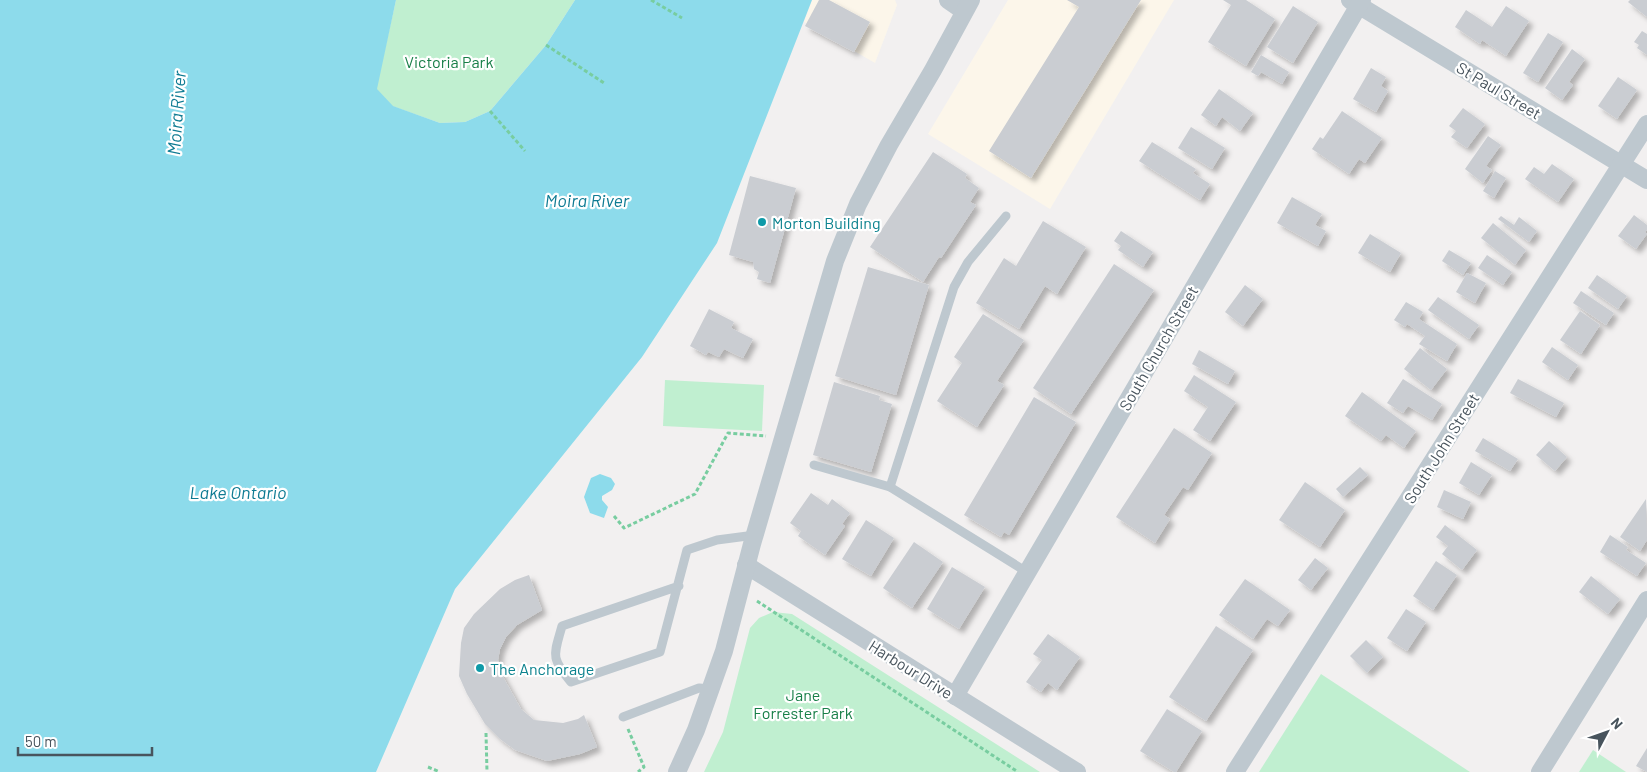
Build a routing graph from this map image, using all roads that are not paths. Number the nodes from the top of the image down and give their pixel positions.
1 (948, 0) edge
2 (1357, 2) edge
3 (968, 6) edge
4 (1647, 124) edge
5 (1622, 165) junction
6 (1647, 180) edge
7 (1006, 216) dead end
8 (814, 465) dead end
9 (890, 487) junction
10 (755, 535) junction
11 (746, 565) junction
12 (1027, 572) junction
13 (679, 586) junction
14 (1647, 600) edge
15 (712, 688) junction
16 (955, 696) junction
17 (623, 717) road end
18 (677, 772) edge
19 (1077, 772) edge
20 (1235, 772) edge
21 (1540, 772) edge

1 - 3 street
2 - 5 street, St Paul Street
2 - 12 street, South Church Street
3 - 10 street
4 - 5 street, South John Street
5 - 6 street, St Paul Street
5 - 20 street, South John Street
7 - 9 lane
8 - 9 lane
9 - 12 lane
10 - 11 street
10 - 13 lane
11 - 15 street
11 - 16 street, Harbour Drive
12 - 16 street, South Church Street
13 - 13 lane
14 - 21 street
15 - 17 lane
15 - 18 street
16 - 19 street, Harbour Drive

